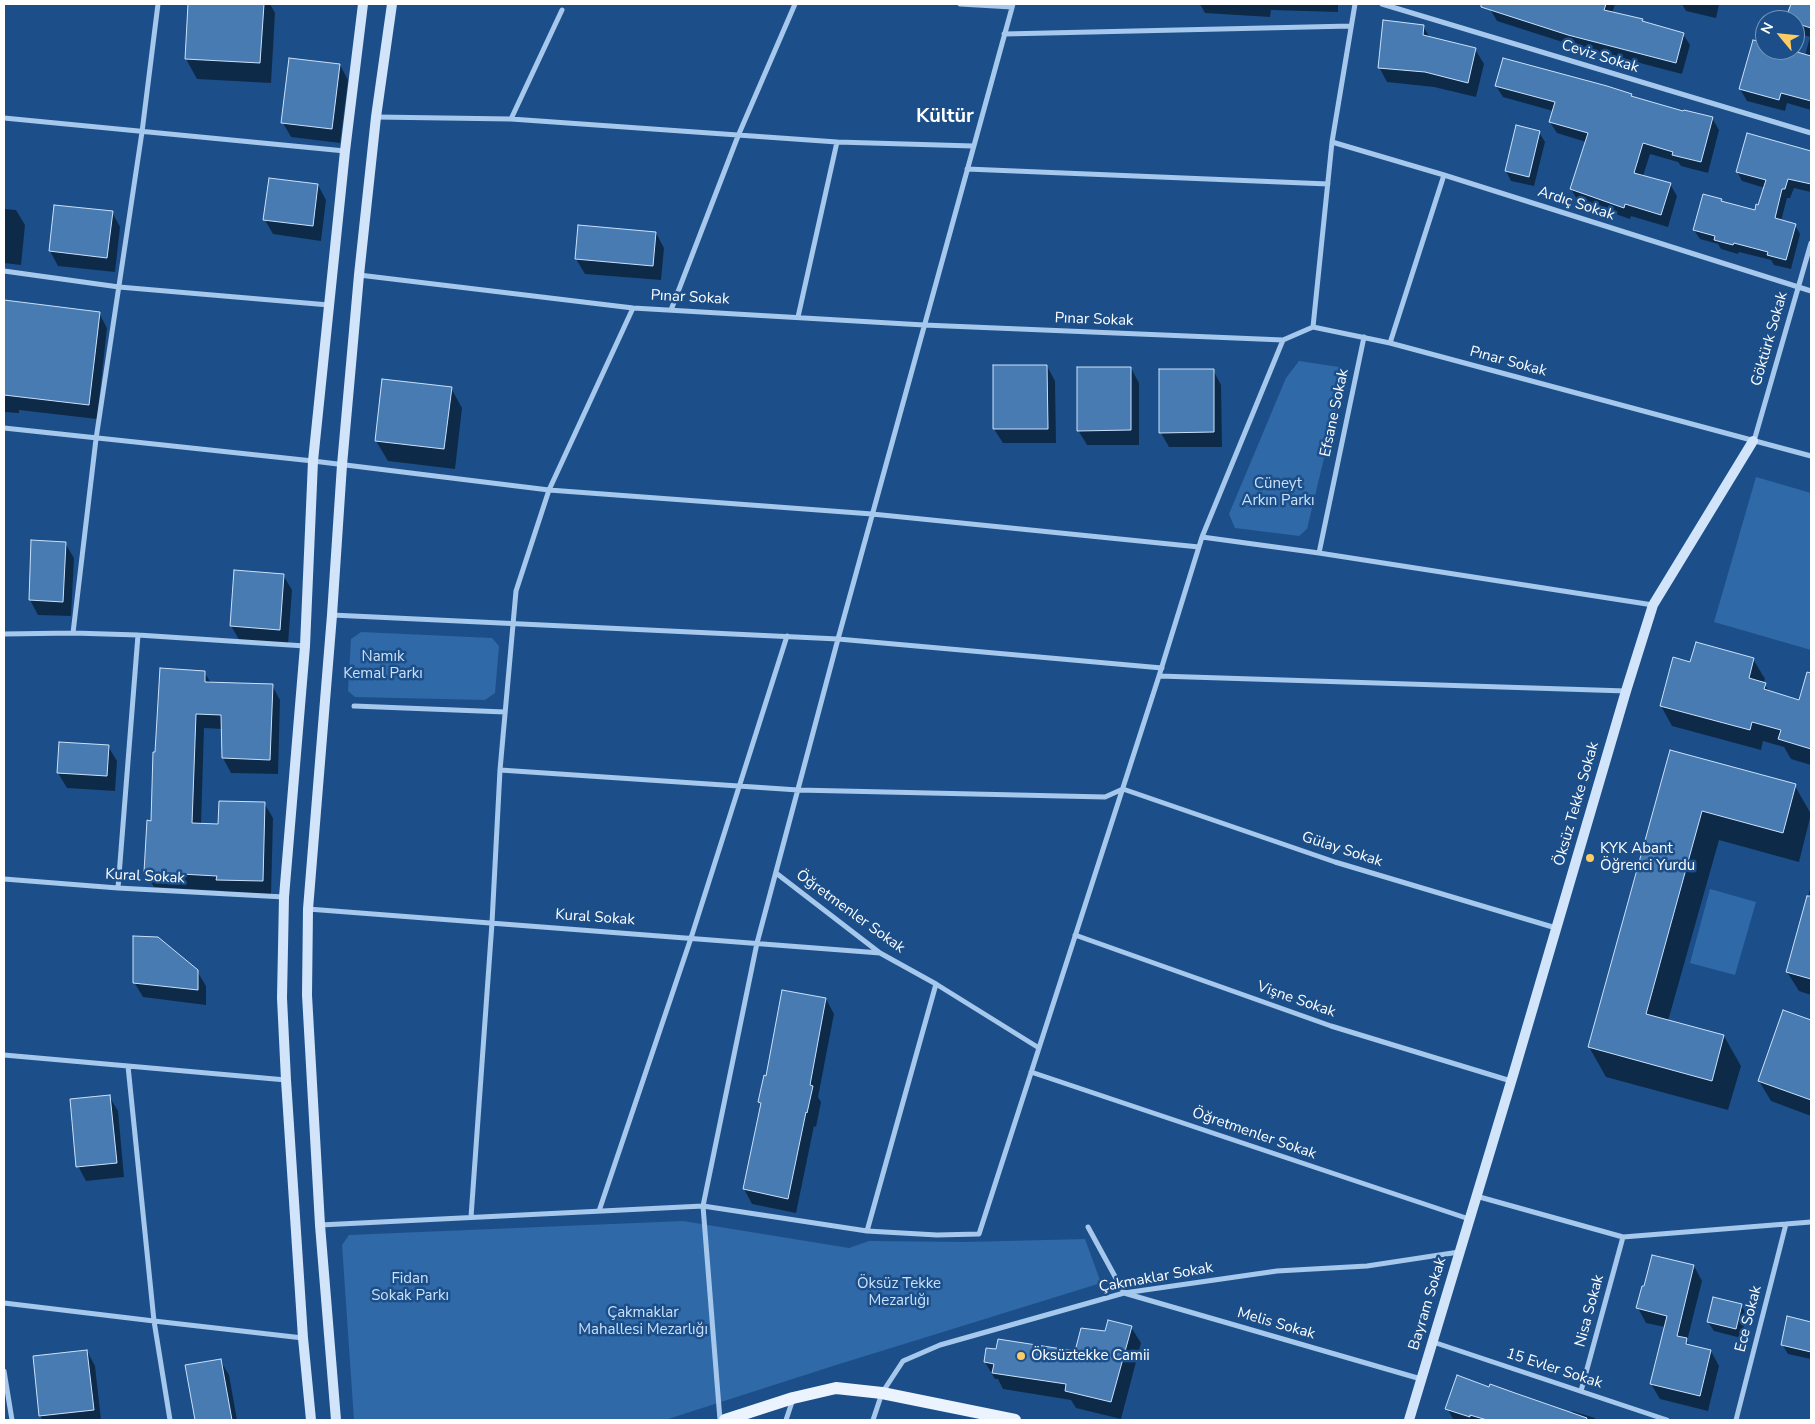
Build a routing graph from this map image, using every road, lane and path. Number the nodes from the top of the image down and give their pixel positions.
1 (158, 4) edge
2 (363, 4) edge
3 (392, 4) edge
4 (795, 4) edge
5 (960, 4) edge
6 (1355, 4) edge
7 (1382, 4) edge
8 (1012, 5) edge
9 (562, 10) dead end
10 (1351, 26) junction
11 (1004, 34) junction
12 (376, 117) junction
13 (4, 118) edge
14 (511, 119) junction
15 (142, 132) junction
16 (1811, 133) edge
17 (738, 136) junction
18 (837, 142) junction
19 (1332, 142) junction
20 (974, 146) junction
21 (345, 151) junction
22 (967, 169) junction
23 (1444, 175) junction
24 (1328, 184) junction
25 (1811, 243) edge
26 (4, 271) edge
27 (359, 275) junction
28 (119, 286) junction
29 (1798, 287) junction
30 (1811, 291) edge
31 (330, 305) junction
32 (633, 308) junction
33 (671, 310) junction
34 (798, 317) junction
35 (924, 325) junction
36 (1313, 327) junction
37 (1364, 337) junction
38 (1283, 340) junction
39 (1390, 343) junction
40 (4, 428) edge
41 (96, 439) junction
42 (1753, 441) junction
43 (1811, 456) edge
44 (313, 461) junction
45 (342, 466) junction
46 (549, 490) junction
47 (872, 514) junction
48 (1202, 537) junction
49 (1199, 547) junction
50 (1319, 553) junction
51 (1653, 605) junction
52 (332, 615) junction
53 (513, 624) junction
54 (73, 633) junction
55 (4, 634) edge
56 (138, 635) junction
57 (787, 636) junction
58 (838, 638) junction
59 (305, 646) junction
60 (1162, 668) junction
61 (1159, 676) junction
62 (1626, 690) junction
63 (354, 706) dead end
64 (505, 712) junction
65 (500, 770) junction
66 (739, 786) junction
67 (1123, 789) junction
68 (798, 790) junction
69 (776, 873) junction
70 (4, 879) edge
71 (118, 888) junction
72 (284, 897) junction
73 (308, 909) junction
74 (492, 923) junction
75 (1556, 928) junction
76 (1075, 935) junction
77 (690, 938) junction
78 (757, 943) junction
79 (880, 953) junction
80 (936, 984) junction
81 (1039, 1048) junction
82 (4, 1055) edge
83 (128, 1066) junction
84 (1031, 1072) junction
85 (286, 1080) junction
86 (1511, 1081) junction
87 (1476, 1196) junction
88 (703, 1206) junction
89 (599, 1211) junction
90 (471, 1217) junction
91 (1469, 1219) junction
92 (1811, 1222) edge
93 (320, 1224) junction
94 (1786, 1224) junction
95 (1088, 1227) dead end
96 (867, 1230) junction
97 (1623, 1237) junction
98 (1459, 1252) junction
99 (1124, 1293) junction
100 (4, 1303) edge
101 (154, 1321) junction
102 (303, 1338) junction
103 (1432, 1342) junction
104 (4, 1371) edge
105 (1421, 1379) junction
106 (1581, 1391) junction
107 (882, 1393) junction
108 (793, 1398) junction
109 (1655, 1418) edge
110 (12, 1420) edge
111 (170, 1420) edge
112 (311, 1420) edge
113 (336, 1420) edge
114 (720, 1420) edge
115 (725, 1420) edge
116 (786, 1420) edge
117 (874, 1420) edge
118 (1015, 1420) edge
119 (1409, 1420) edge
120 (1667, 1420) edge
121 (1736, 1420) edge

1 - 15 street
2 - 21 main road
3 - 12 main road
4 - 17 street
5 - 8 street
6 - 10 street
7 - 16 street, Ceviz Sokak
8 - 11 street
9 - 14 street
10 - 11 street
10 - 19 street
11 - 20 street
12 - 14 street
12 - 27 main road
13 - 15 street
14 - 17 street
15 - 21 street
15 - 28 street
17 - 18 street
17 - 33 street
18 - 20 street
18 - 34 street
19 - 23 street, Ardıç Sokak
19 - 24 street
20 - 22 street
21 - 31 main road
22 - 24 street
22 - 35 street
23 - 29 street, Ardıç Sokak
23 - 39 street
24 - 36 street
25 - 29 street, Göktürk Sokak
26 - 28 street
27 - 32 street, Pınar Sokak
27 - 45 main road
28 - 31 street
28 - 41 street
29 - 30 street, Ardıç Sokak
29 - 42 street, Göktürk Sokak
31 - 44 main road
32 - 33 street, Pınar Sokak
32 - 46 street
33 - 34 street, Pınar Sokak
34 - 35 street, Pınar Sokak
35 - 38 street, Pınar Sokak
35 - 47 street
36 - 37 street, Pınar Sokak
36 - 38 street, Pınar Sokak
37 - 39 street, Pınar Sokak
37 - 50 street, Efsane Sokak
38 - 48 street
39 - 42 street, Pınar Sokak
40 - 41 street
41 - 44 street
41 - 54 street
42 - 43 street, Pınar Sokak
42 - 51 main road, Öksüz Tekke Sokak
44 - 45 street
44 - 59 main road
45 - 46 street
45 - 52 main road
46 - 47 street
46 - 53 street
47 - 49 street
47 - 58 street
48 - 49 street
48 - 50 street
49 - 60 street
50 - 51 street
51 - 62 main road, Öksüz Tekke Sokak
52 - 53 street
52 - 73 main road
53 - 57 street
53 - 64 street
54 - 55 street
54 - 56 street
56 - 59 street
56 - 71 street
57 - 58 street
57 - 66 street
58 - 60 street
58 - 68 street
59 - 72 main road
60 - 61 street
61 - 62 street
61 - 67 street
62 - 75 main road, Öksüz Tekke Sokak
63 - 64 street
64 - 65 street
65 - 66 street
65 - 74 street
66 - 68 street
66 - 77 street
67 - 68 street
67 - 75 street, Gülay Sokak
67 - 76 street
68 - 69 street
69 - 78 street
69 - 79 street, Öğretmenler Sokak
70 - 71 street, Kural Sokak
71 - 72 street, Kural Sokak
72 - 85 main road
73 - 74 street, Kural Sokak
73 - 93 main road
74 - 77 street, Kural Sokak
74 - 90 street
75 - 86 main road, Öksüz Tekke Sokak
76 - 81 street
76 - 86 street, Vişne Sokak
77 - 78 street, Kural Sokak
77 - 89 street
78 - 79 street, Kural Sokak
78 - 88 street
79 - 80 street, Öğretmenler Sokak
80 - 81 street, Öğretmenler Sokak
80 - 96 street
81 - 84 street
82 - 83 street
83 - 85 street
83 - 101 street
84 - 91 street, Öğretmenler Sokak
84 - 96 street
85 - 102 main road
86 - 87 main road, Öksüz Tekke Sokak
87 - 91 main road, Bayram Sokak
87 - 97 street
88 - 89 street
88 - 96 street
88 - 114 street
89 - 90 street
90 - 93 street
91 - 98 main road, Bayram Sokak
92 - 94 street
93 - 113 main road
94 - 97 street
94 - 121 street, Ece Sokak
95 - 99 street
97 - 106 street, Nisa Sokak
98 - 99 street, Çakmaklar Sokak
98 - 103 main road, Bayram Sokak
99 - 105 street, Melis Sokak
99 - 107 street, Çakmaklar Sokak
100 - 101 street
101 - 102 street
101 - 111 street
102 - 112 main road
103 - 105 main road, Bayram Sokak
103 - 106 street, 15 Evler Sokak
104 - 110 street
105 - 119 main road, Bayram Sokak
106 - 109 street, 15 Evler Sokak
107 - 108 main road
107 - 117 street, Çakmaklar Sokak
107 - 118 main road
108 - 115 main road
108 - 116 street
109 - 120 street, 15 Evler Sokak

